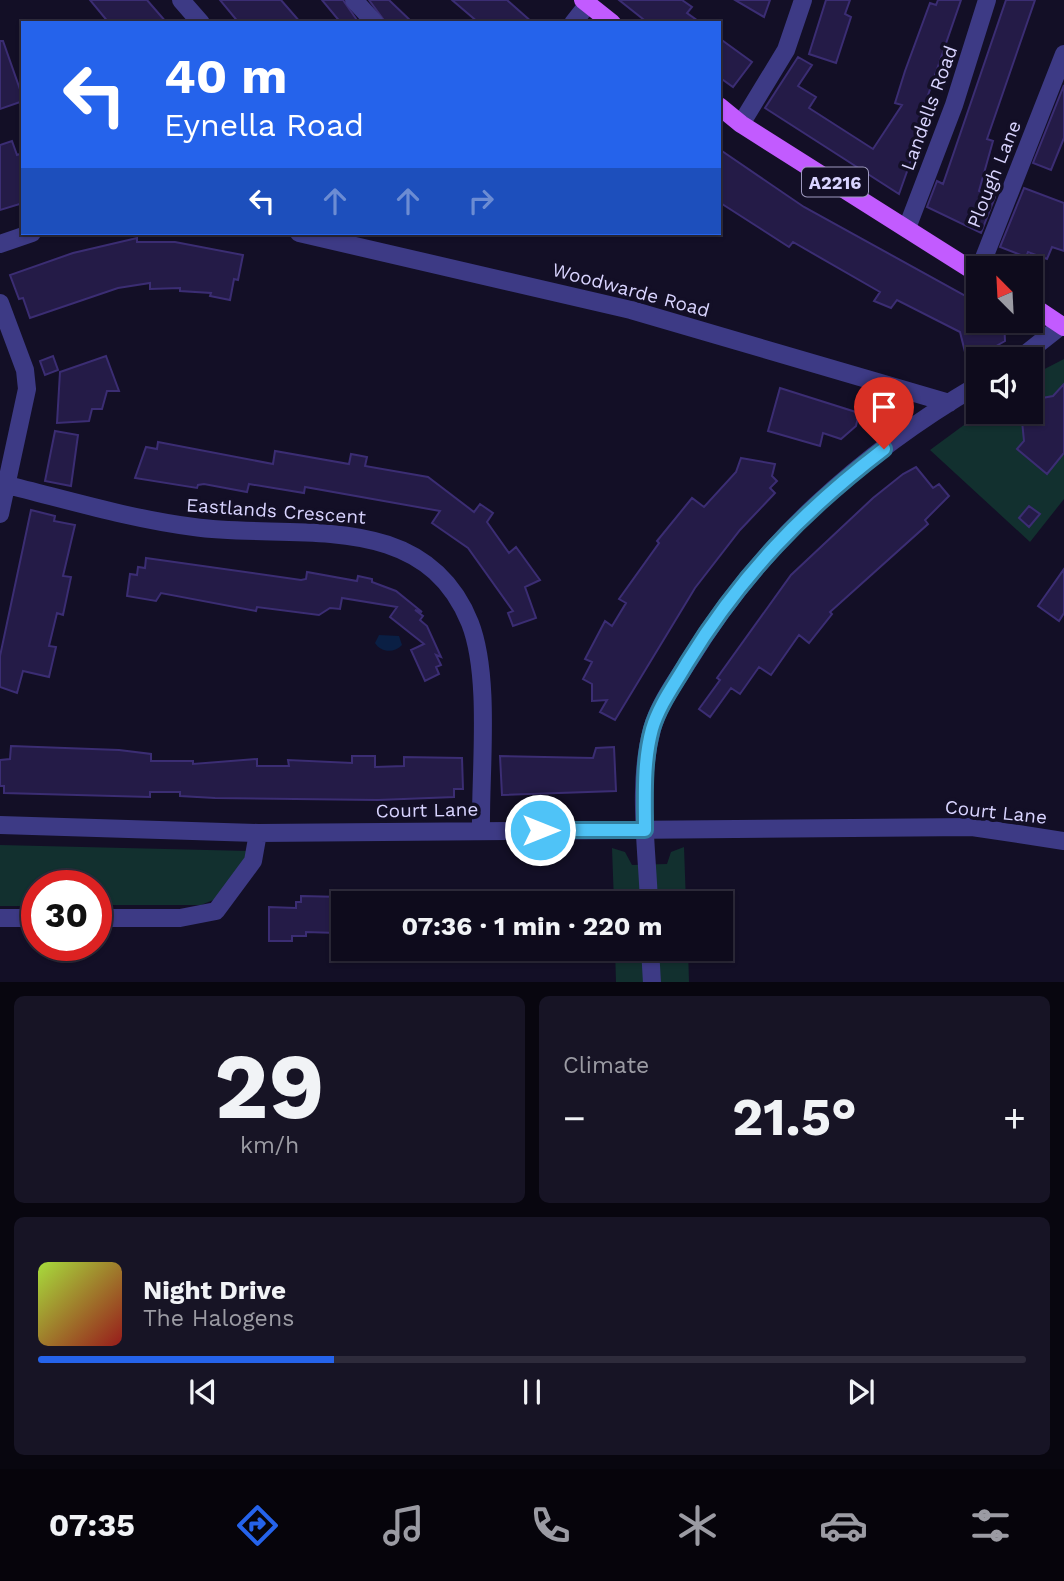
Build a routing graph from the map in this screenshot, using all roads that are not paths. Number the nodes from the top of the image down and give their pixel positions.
1 (181, 0) edge
2 (354, 0) edge
3 (803, 0) edge
4 (987, 0) edge
5 (585, 2) edge
6 (199, 21) edge
7 (373, 21) edge
8 (574, 21) edge
9 (609, 21) edge
10 (1064, 54) edge
11 (1056, 99) edge
12 (721, 108) edge
13 (741, 124) junction
14 (907, 228) junction
15 (26, 235) edge
16 (317, 235) edge
17 (379, 242) edge
18 (0, 244) edge
19 (985, 256) edge
20 (966, 265) edge
21 (0, 303) edge
22 (1043, 312) edge
23 (1063, 325) edge
24 (1035, 347) edge
25 (966, 392) edge
26 (949, 403) junction
27 (7, 485) junction
28 (0, 514) edge
29 (0, 825) edge
30 (481, 830) junction
31 (645, 830) junction
32 (258, 833) junction
33 (1064, 841) edge
34 (648, 891) edge
35 (0, 918) edge
36 (21, 918) edge
37 (112, 918) edge
38 (651, 961) edge
39 (652, 982) edge

1 - 6 street
2 - 7 street
3 - 13 street
4 - 14 street, Landells Road
5 - 8 street
5 - 9 main road
10 - 11 street, Plough Lane
11 - 19 street, Plough Lane
12 - 13 main road, A2216
13 - 14 main road, A2216
14 - 20 main road, A2216
15 - 18 street
16 - 17 street, Woodwarde Road
17 - 26 street, Woodwarde Road
21 - 27 street
22 - 23 main road
23 - 24 street
25 - 26 street
26 - 31 street
27 - 28 street
27 - 30 street, Eastlands Crescent
29 - 32 street, Court Lane
30 - 31 street, Court Lane
30 - 32 street, Court Lane
31 - 33 street, Court Lane
31 - 34 street
32 - 37 street
35 - 36 street
38 - 39 street

